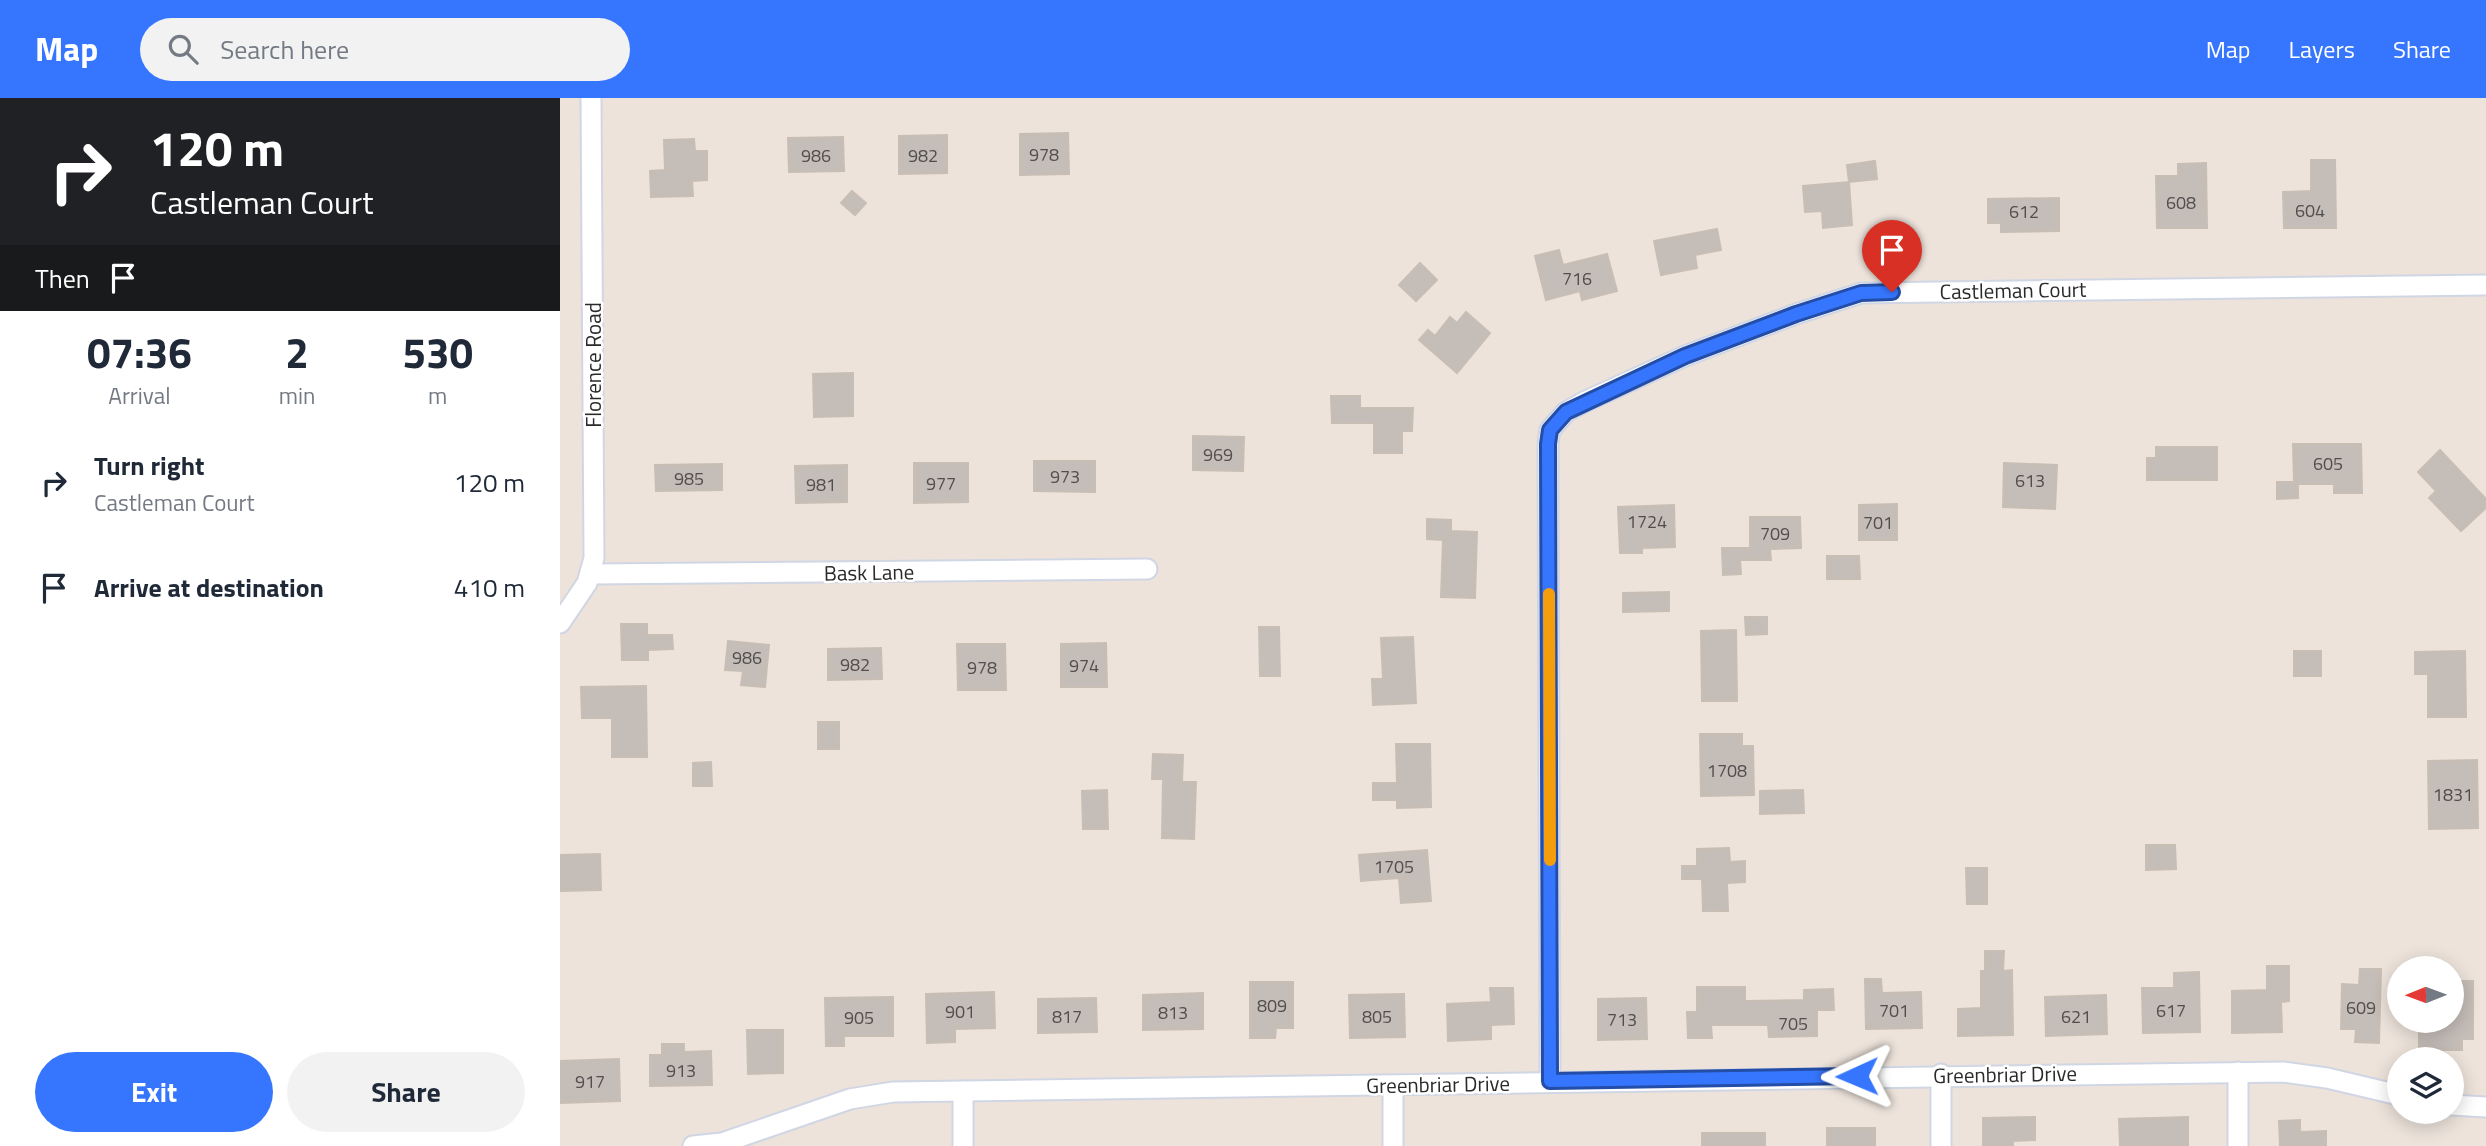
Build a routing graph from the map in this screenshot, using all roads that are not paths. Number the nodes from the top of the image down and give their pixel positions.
1 (591, 98) edge
2 (2486, 285) edge
3 (1147, 569) dead end
4 (590, 574) junction
5 (560, 623) edge
6 (2238, 1072) junction
7 (1941, 1074) junction
8 (1550, 1081) junction
9 (1393, 1086) junction
10 (963, 1091) junction
11 (2387, 1092) edge
12 (2464, 1106) edge
13 (2486, 1107) edge
14 (693, 1146) edge
15 (963, 1146) edge
16 (1393, 1146) edge
17 (1941, 1146) edge
18 (2238, 1146) edge

1 - 4 street, Florence Road
2 - 8 street, Castleman Court
3 - 4 street, Bask Lane
4 - 5 street, Florence Road
6 - 7 street, Greenbriar Drive
6 - 11 street, Greenbriar Drive
6 - 18 street
7 - 8 street, Greenbriar Drive
7 - 17 street
8 - 9 street, Greenbriar Drive
9 - 10 street, Greenbriar Drive
9 - 16 street
10 - 14 street, Greenbriar Drive
10 - 15 street
12 - 13 street

